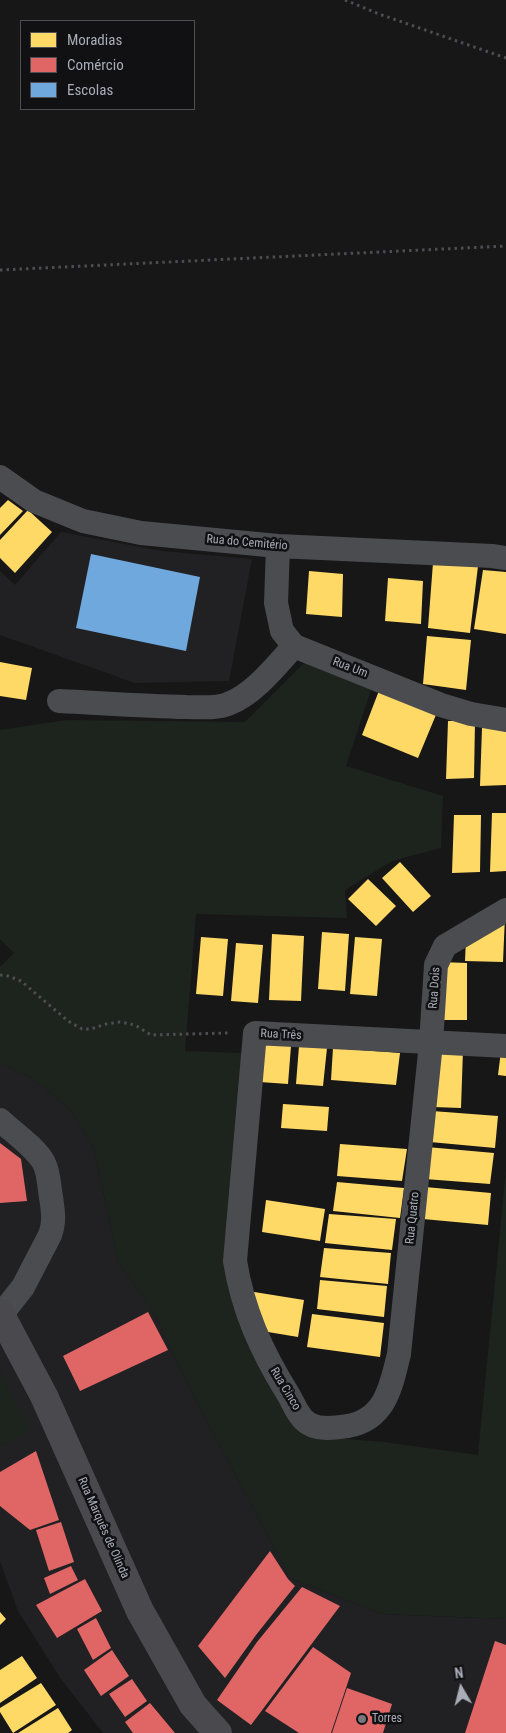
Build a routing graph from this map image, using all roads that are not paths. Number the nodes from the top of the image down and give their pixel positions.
1 (0, 477) edge
2 (278, 546) junction
3 (506, 558) edge
4 (294, 646) junction
5 (59, 701) dead end
6 (506, 720) edge
7 (506, 910) edge
8 (431, 1043) junction
9 (506, 1046) edge
10 (0, 1120) edge
11 (235, 1261) joint
12 (0, 1314) edge
13 (390, 1391) joint
14 (218, 1733) edge

1 - 2 street, Rua do Cemitério
2 - 3 street, Rua do Cemitério
2 - 4 street
4 - 5 street
4 - 6 street, Rua Um
7 - 8 street, Rua Dois
8 - 9 street, Rua Três
8 - 11 street, Rua Três
8 - 13 street, Rua Quatro
10 - 12 street, Rua Marquês de Olinda
11 - 13 street, Rua Cinco
12 - 14 main road, Rua Marquês de Olinda

